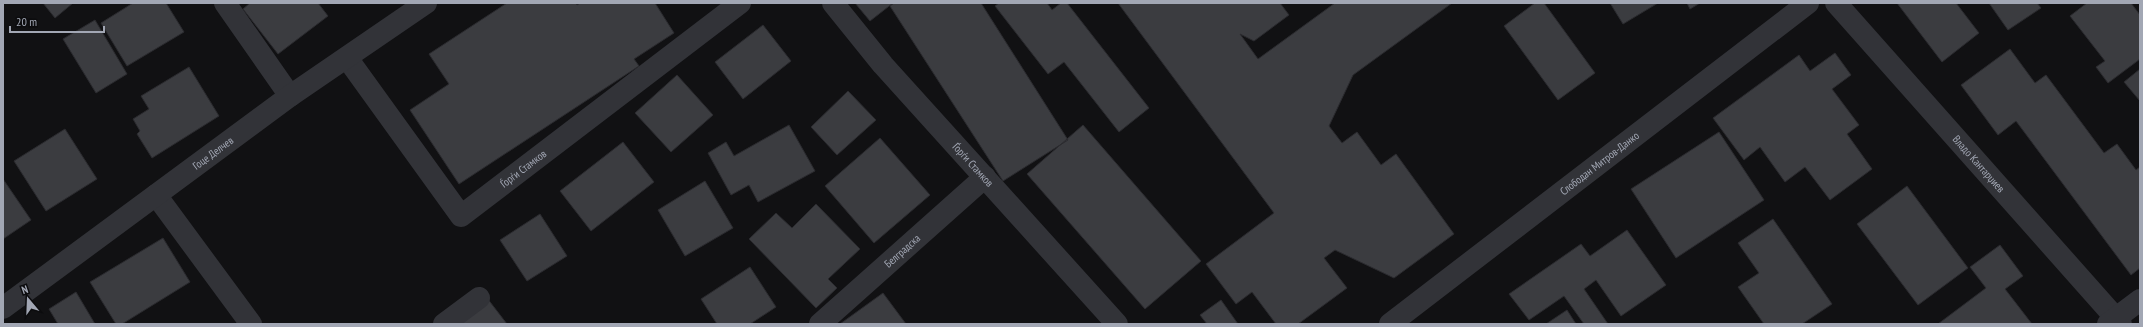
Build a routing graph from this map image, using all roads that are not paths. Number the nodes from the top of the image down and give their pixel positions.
1 (225, 3) edge
2 (426, 3) edge
3 (740, 3) edge
4 (832, 3) edge
5 (1808, 3) edge
6 (1836, 3) edge
7 (347, 58) junction
8 (290, 96) junction
9 (984, 177) junction
10 (156, 195) junction
11 (479, 298) dead end
12 (2140, 300) edge
13 (3, 308) edge
14 (2115, 322) edge
15 (251, 324) edge
16 (444, 324) edge
17 (821, 324) edge
18 (1117, 324) edge
19 (1390, 324) edge

1 - 8 street
2 - 7 street, Гоце Делчев
3 - 7 street, Ѓорѓи Стамков
4 - 9 street, Ѓорѓи Стамков
5 - 19 street, Слободан Митров-Данко
6 - 14 street, Владо Кантарџиев
7 - 8 street, Гоце Делчев
8 - 10 street, Гоце Делчев
9 - 17 street, Белградска
9 - 18 street, Ѓорѓи Стамков
10 - 13 street, Гоце Делчев
10 - 15 street
11 - 16 street
12 - 14 street

